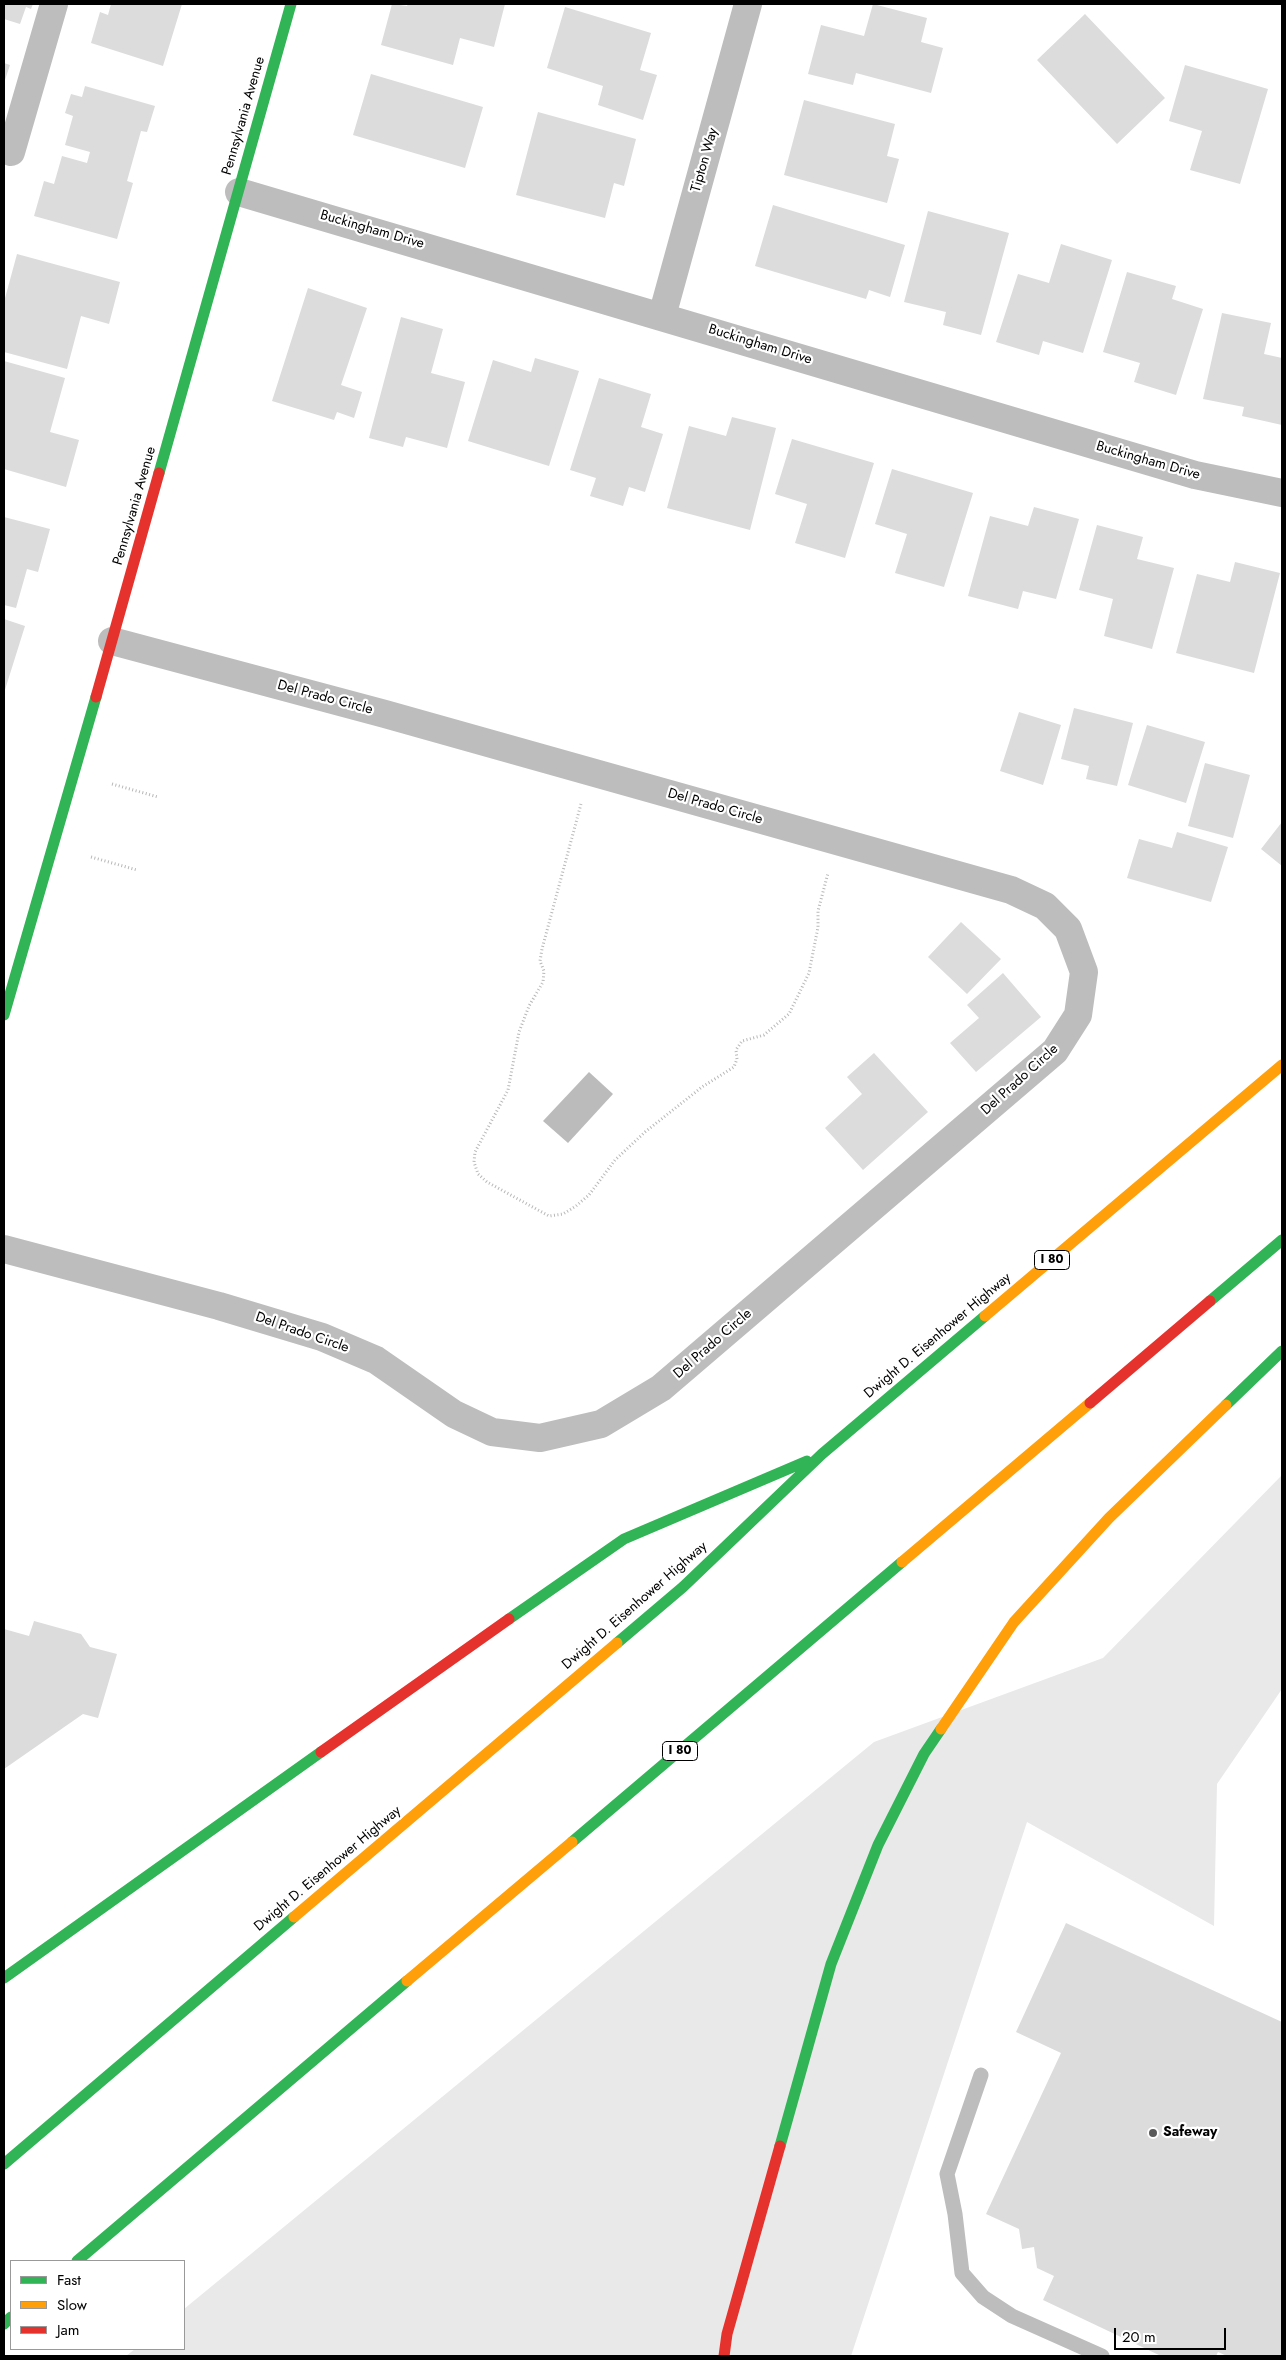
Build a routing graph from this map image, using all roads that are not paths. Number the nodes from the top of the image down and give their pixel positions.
1 (54, 4) edge
2 (291, 4) edge
3 (748, 4) edge
4 (11, 152) dead end
5 (239, 192) junction
6 (662, 316) junction
7 (1282, 493) edge
8 (112, 641) junction
9 (4, 1015) edge
10 (1282, 1065) edge
11 (1282, 1240) edge
12 (4, 1249) edge
13 (1282, 1351) edge
14 (822, 1454) junction
15 (4, 1978) edge
16 (981, 2075) dead end
17 (4, 2164) edge
18 (78, 2260) edge
19 (724, 2356) edge
20 (1102, 2356) edge

1 - 4 street
2 - 5 main road, Pennsylvania Avenue
3 - 6 street, Tipton Way
5 - 6 street, Buckingham Drive
5 - 8 main road, Pennsylvania Avenue
6 - 7 street, Buckingham Drive
8 - 9 main road, Pennsylvania Avenue
8 - 12 street, Del Prado Circle
10 - 14 main road, Dwight D. Eisenhower Highway / I 80
11 - 18 main road, I 80
13 - 19 main road
14 - 15 main road
14 - 17 main road, Dwight D. Eisenhower Highway / I 80
16 - 20 lane

